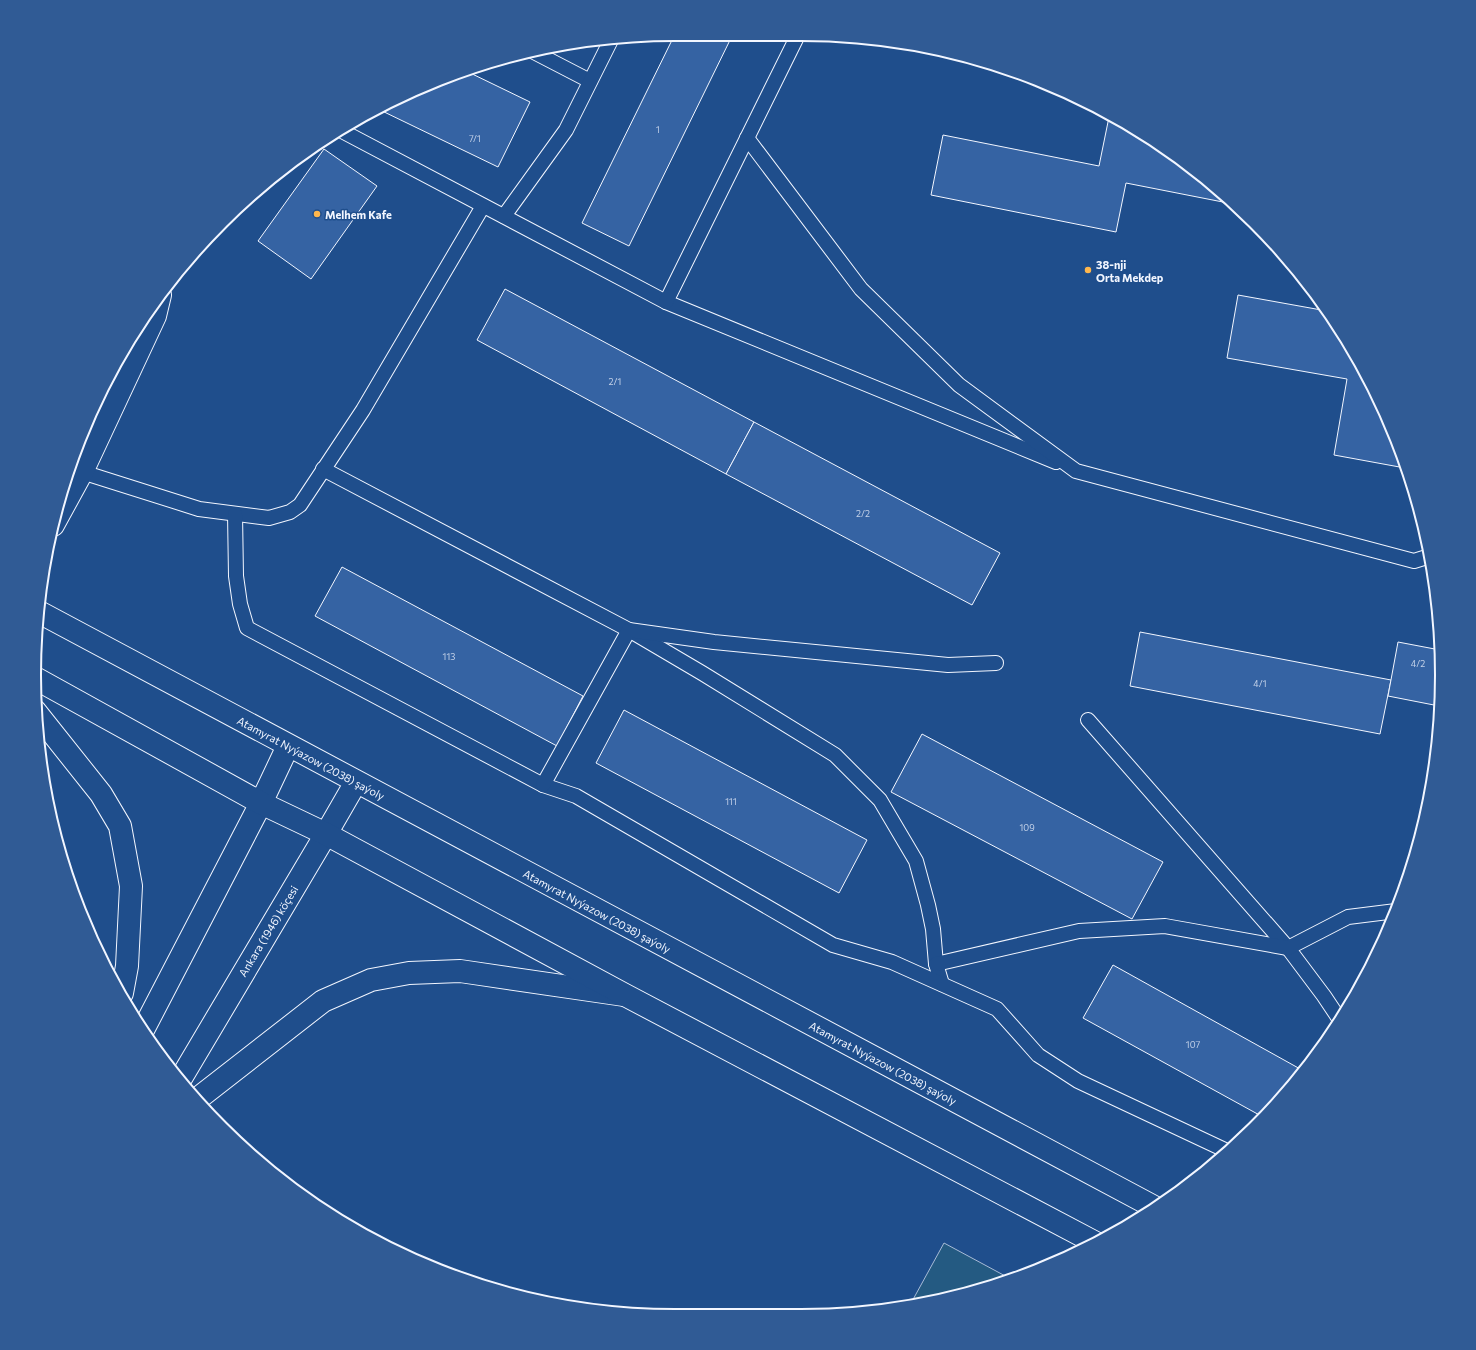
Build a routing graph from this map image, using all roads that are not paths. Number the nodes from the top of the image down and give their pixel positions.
1 (795, 41) edge
2 (609, 44) edge
3 (541, 56) edge
4 (590, 81) junction
5 (346, 133) edge
6 (747, 138) junction
7 (483, 206) junction
8 (504, 216) junction
9 (666, 302) junction
10 (156, 312) edge
11 (323, 469) junction
12 (1076, 470) junction
13 (82, 472) junction
14 (66, 502) edge
15 (235, 514) junction
16 (1424, 558) edge
17 (44, 615) edge
18 (629, 630) junction
19 (996, 663) dead end
20 (41, 681) edge
21 (42, 720) edge
22 (1088, 720) dead end
23 (288, 746) junction
24 (356, 782) junction
25 (543, 785) junction
26 (261, 803) junction
27 (326, 834) junction
28 (1389, 913) edge
29 (1288, 948) junction
30 (936, 964) junction
31 (942, 984) junction
32 (123, 987) edge
33 (625, 995) junction
34 (1336, 1014) edge
35 (146, 1024) edge
36 (183, 1075) edge
37 (201, 1096) edge
38 (1222, 1149) edge
39 (1149, 1204) edge
40 (1089, 1240) edge

1 - 6 lane
2 - 4 lane
3 - 4 lane
4 - 8 lane
5 - 7 lane
6 - 9 lane
6 - 12 lane
7 - 8 lane
7 - 11 lane
8 - 9 lane
9 - 12 lane
10 - 13 main road
11 - 15 lane
11 - 18 lane
12 - 16 lane
13 - 14 main road
13 - 15 lane
15 - 25 lane
17 - 23 main road, Atamyrat Nyýazow (2038) şaýoly
18 - 19 lane
18 - 25 lane
18 - 30 lane
20 - 26 main road
21 - 32 main road
22 - 29 lane
23 - 24 main road, Atamyrat Nyýazow (2038) şaýoly
23 - 26 main road
24 - 27 main road, Ankara (1946) köçesi
24 - 39 main road, Atamyrat Nyýazow (2038) şaýoly
25 - 31 lane
26 - 27 main road
26 - 35 main road
27 - 33 main road
27 - 36 main road, Ankara (1946) köçesi
28 - 29 lane
29 - 30 lane
29 - 34 lane
30 - 31 lane
31 - 38 lane
33 - 37 main road
33 - 40 main road

